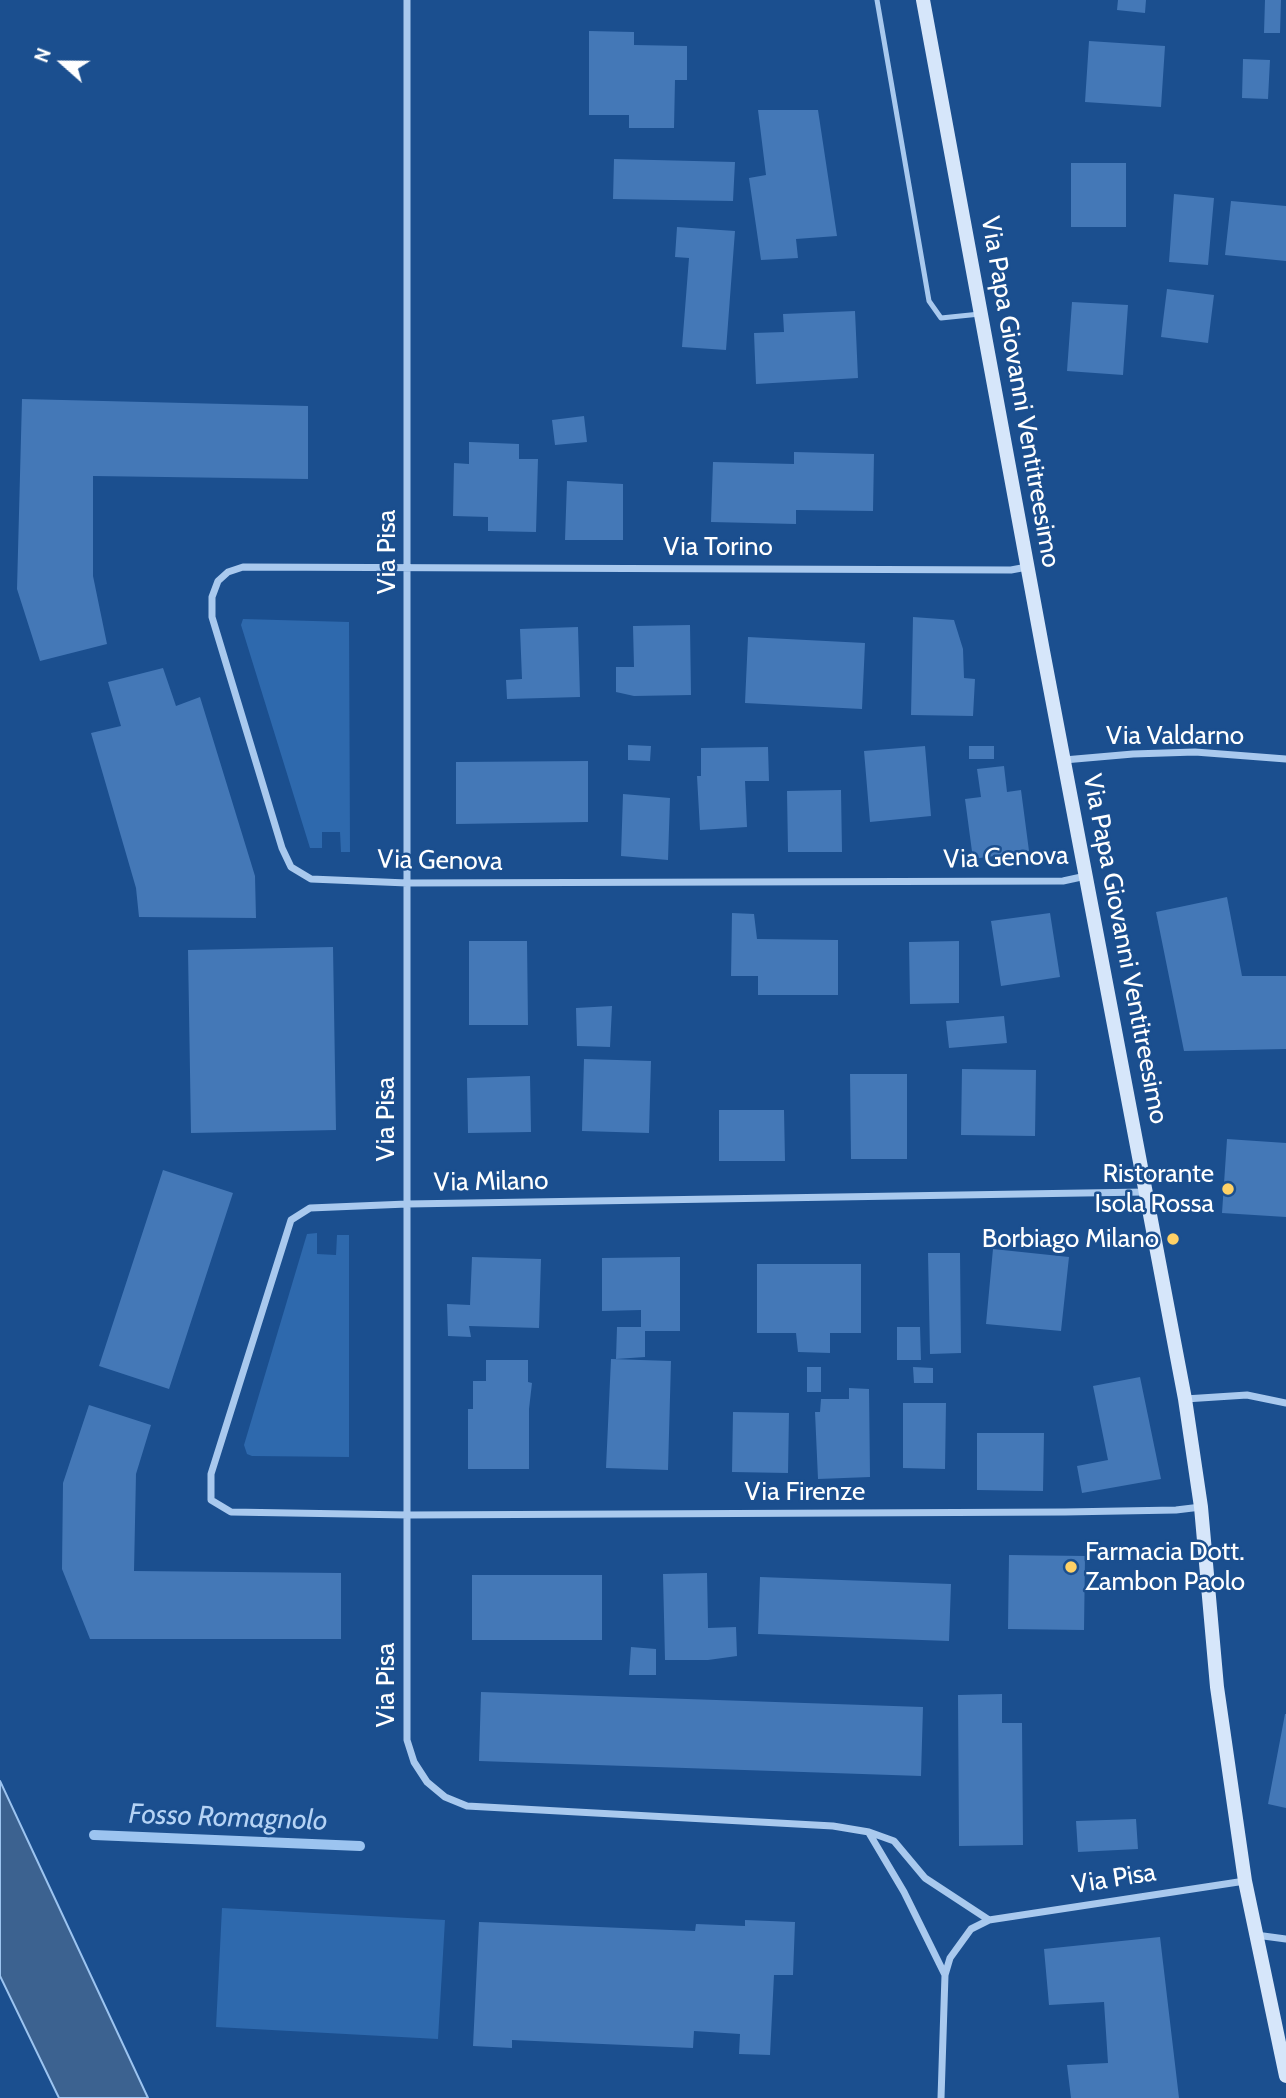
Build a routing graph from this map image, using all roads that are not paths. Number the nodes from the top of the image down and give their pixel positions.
1 (407, 0) edge
2 (877, 0) edge
3 (923, 0) edge
4 (980, 314) junction
5 (408, 567) junction
6 (1027, 567) junction
7 (1286, 759) edge
8 (1064, 760) junction
9 (1086, 876) junction
10 (407, 883) junction
11 (1146, 1192) junction
12 (407, 1204) junction
13 (1185, 1399) junction
14 (1286, 1403) edge
15 (1201, 1507) junction
16 (408, 1515) junction
17 (869, 1832) junction
18 (1245, 1881) junction
19 (989, 1920) junction
20 (1256, 1935) junction
21 (1286, 1939) edge
22 (945, 1975) junction
23 (1286, 2076) edge
24 (941, 2098) edge

1 - 5 street, Via Pisa
2 - 4 lane
3 - 4 main road, Via Papa Giovanni Ventitreesimo
4 - 6 main road, Via Papa Giovanni Ventitreesimo
5 - 6 street, Via Torino
5 - 10 street, Via Pisa
5 - 10 street, Via Genova
6 - 8 main road, Via Papa Giovanni Ventitreesimo
7 - 8 street, Via Valdarno
8 - 9 main road, Via Papa Giovanni Ventitreesimo
9 - 10 street, Via Genova
9 - 11 main road, Via Papa Giovanni Ventitreesimo
10 - 12 street, Via Pisa
11 - 12 street, Via Milano
11 - 13 main road, Via Papa Giovanni Ventitreesimo
12 - 16 street, Via Pisa
12 - 16 street, Via Milano
13 - 14 street
13 - 15 main road, Via Papa Giovanni Ventitreesimo
15 - 16 street, Via Firenze
15 - 18 main road, Via Papa Giovanni Ventitreesimo
16 - 17 street, Via Pisa
17 - 19 street, Via Pisa
17 - 22 street, Via Pisa
18 - 19 street, Via Pisa
18 - 20 main road, Via Papa Giovanni Ventitreesimo
19 - 22 street, Via Pisa
20 - 21 street
20 - 23 main road, Via Papa Giovanni Ventitreesimo
22 - 24 street, Via Pisa

